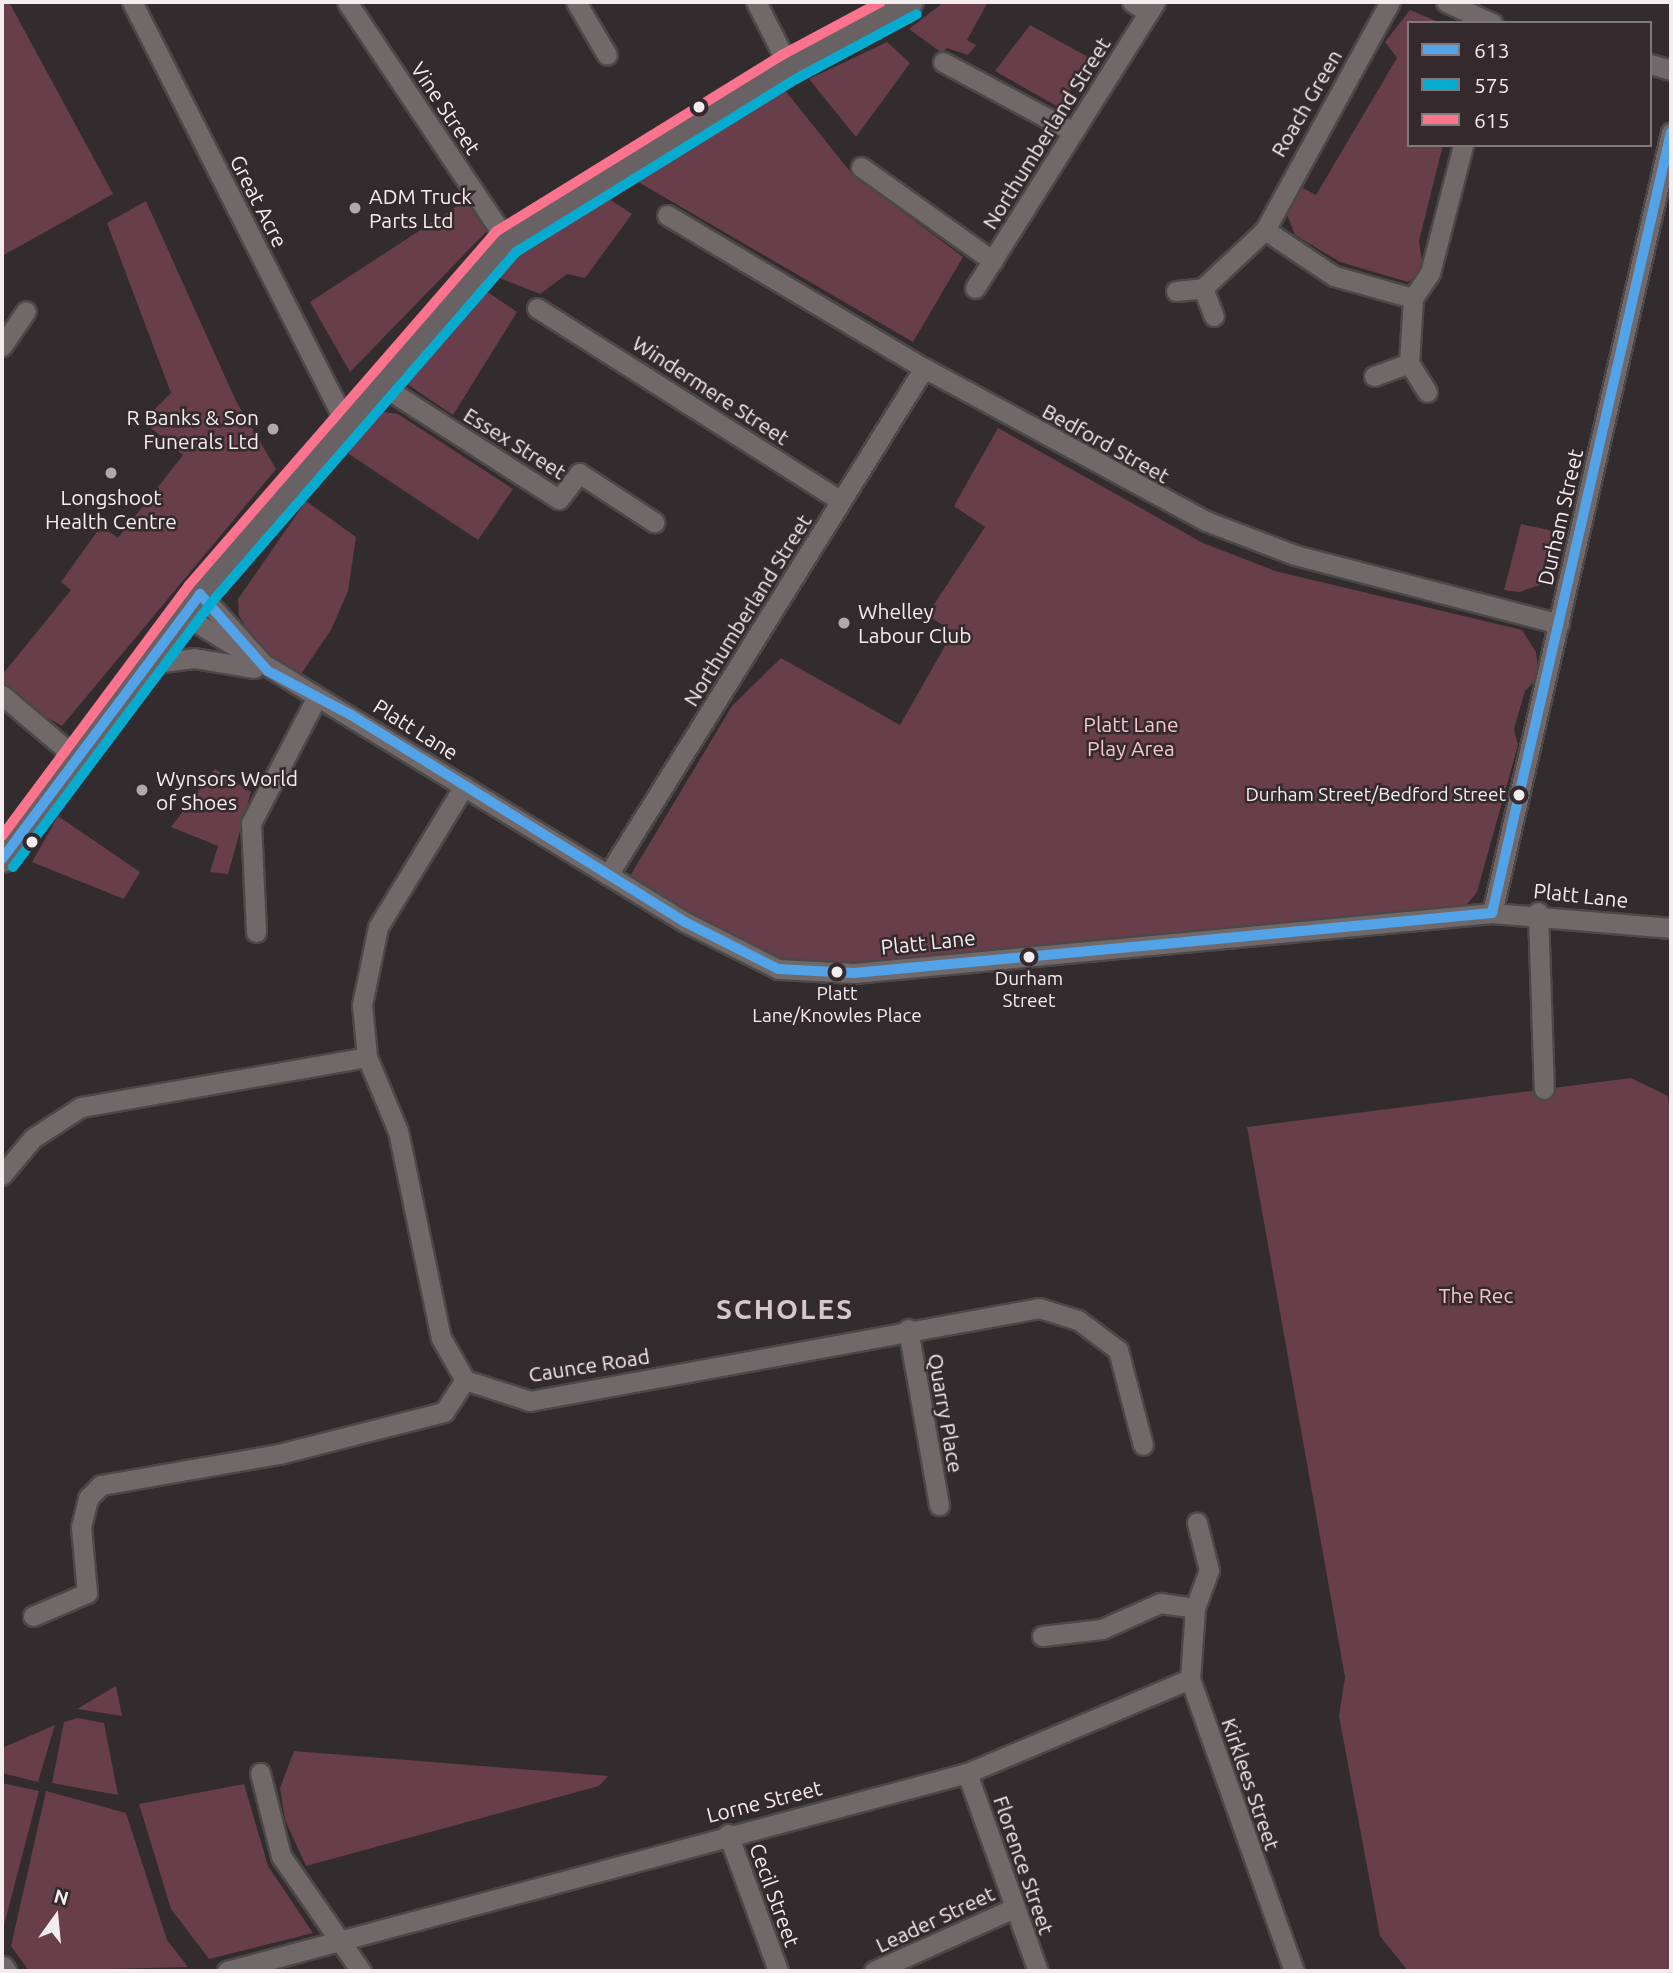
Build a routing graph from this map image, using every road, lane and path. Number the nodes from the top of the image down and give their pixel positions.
1 (132, 2) edge
2 (347, 2) edge
3 (576, 2) edge
4 (756, 2) edge
5 (910, 2) edge
6 (1390, 2) edge
7 (1446, 2) edge
8 (1145, 5) edge
9 (1488, 21) edge
10 (607, 55) dead end
11 (943, 62) dead end
12 (1652, 65) edge
13 (789, 68) junction
14 (1671, 70) edge
15 (1073, 132) junction
16 (1671, 132) edge
17 (1462, 147) edge
18 (861, 167) dead end
19 (667, 215) dead end
20 (1265, 230) junction
21 (507, 241) junction
22 (993, 261) junction
23 (975, 288) dead end
24 (1203, 288) junction
25 (1176, 291) dead end
26 (1413, 298) junction
27 (537, 308) dead end
28 (26, 311) dead end
29 (1214, 316) dead end
30 (2, 346) edge
31 (1409, 363) junction
32 (924, 368) junction
33 (1374, 376) dead end
34 (378, 383) junction
35 (1427, 392) dead end
36 (345, 421) junction
37 (841, 501) junction
38 (654, 522) dead end
39 (192, 604) junction
40 (1559, 625) junction
41 (146, 664) junction
42 (268, 671) junction
43 (2, 695) edge
44 (317, 697) junction
45 (74, 756) junction
46 (464, 786) junction
47 (2, 859) edge
48 (608, 875) junction
49 (1538, 912) junction
50 (1492, 913) junction
51 (1671, 928) edge
52 (256, 932) dead end
53 (367, 1057) junction
54 (1544, 1089) dead end
55 (2, 1175) edge
56 (908, 1329) junction
57 (465, 1380) junction
58 (1143, 1445) dead end
59 (939, 1505) dead end
60 (1197, 1523) dead end
61 (1195, 1608) junction
62 (33, 1616) dead end
63 (1042, 1636) dead end
64 (1190, 1679) junction
65 (260, 1773) dead end
66 (967, 1773) junction
67 (729, 1834) junction
68 (1014, 1908) junction
69 (339, 1938) junction
70 (227, 1971) edge
71 (361, 1971) edge
72 (778, 1971) edge
73 (874, 1971) edge
74 (1038, 1971) edge
75 (1294, 1971) edge

1 - 36 street, Great Acre
2 - 21 street, Vine Street
3 - 10 street
4 - 13 street
5 - 13 main road
6 - 20 street, Roach Green
7 - 9 street
8 - 15 street, Northumberland Street
11 - 15 street
12 - 14 street
13 - 21 main road
15 - 22 street, Northumberland Street
16 - 40 street, Durham Street
17 - 26 street
18 - 22 street
19 - 32 street, Bedford Street
20 - 24 street, Roach Green
20 - 26 street
21 - 34 main road
22 - 23 street, Northumberland Street
24 - 25 street
24 - 29 street
26 - 31 street
27 - 37 street, Windermere Street
28 - 30 street
31 - 33 street
31 - 35 street
32 - 37 street, Northumberland Street
32 - 40 street, Bedford Street
34 - 36 main road
34 - 38 street, Essex Street
36 - 39 main road
37 - 48 street, Northumberland Street
39 - 41 main road
39 - 42 street, Platt Lane
40 - 50 street, Durham Street
41 - 42 street, Platt Lane
41 - 45 main road
42 - 44 street, Platt Lane
43 - 45 street
44 - 46 street, Platt Lane
44 - 52 street
45 - 47 main road
46 - 48 street, Platt Lane
46 - 53 street
48 - 50 street, Platt Lane
49 - 50 street, Platt Lane
49 - 51 street, Platt Lane
49 - 54 street
53 - 55 street
53 - 57 street
56 - 57 street, Caunce Road
56 - 58 street, Caunce Road
56 - 59 street, Quarry Place
57 - 62 street
60 - 61 street, Kirklees Street
61 - 63 street
61 - 64 street, Kirklees Street
64 - 66 street, Lorne Street
64 - 75 street, Kirklees Street
65 - 69 street
66 - 67 street, Lorne Street
66 - 68 street, Florence Street
67 - 69 street, Lorne Street
67 - 72 street, Cecil Street
68 - 73 street, Leader Street
68 - 74 street, Florence Street
69 - 70 street, Lorne Street
69 - 71 street

